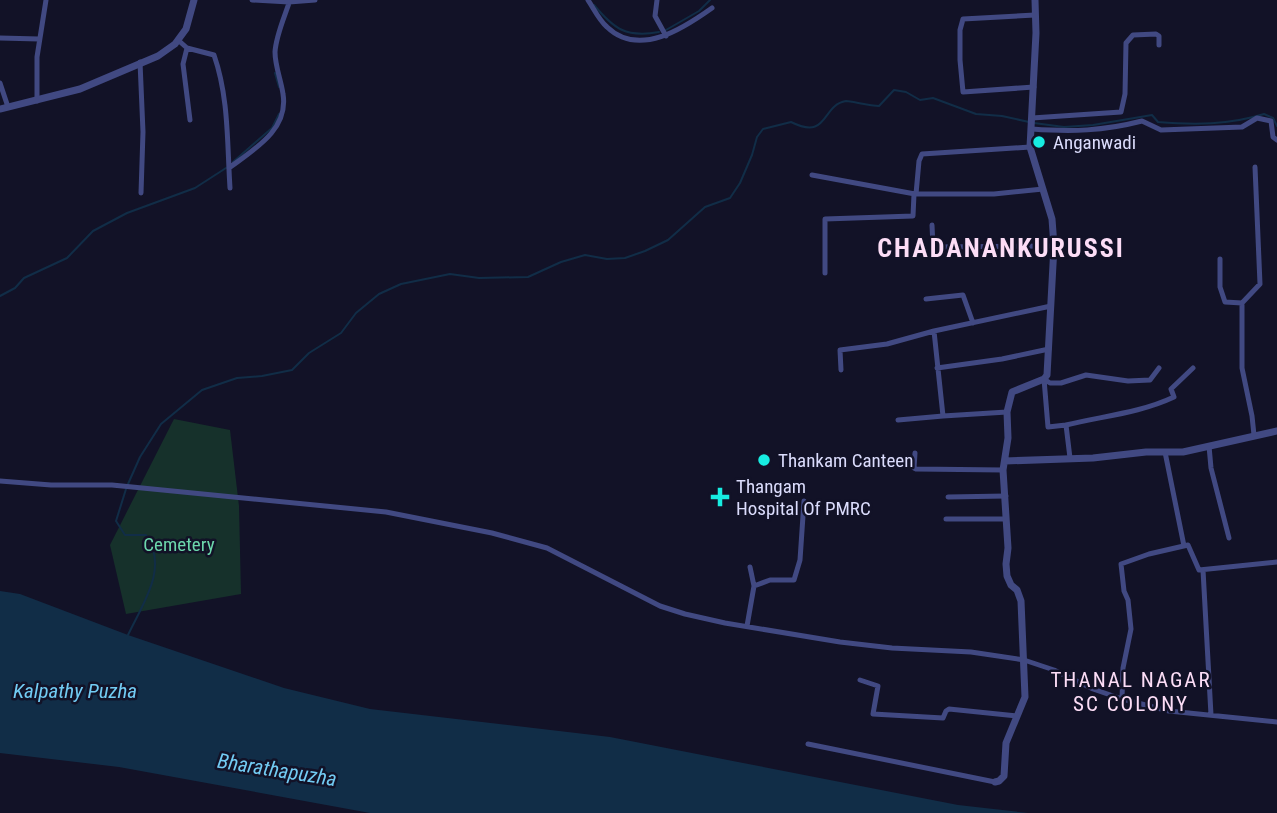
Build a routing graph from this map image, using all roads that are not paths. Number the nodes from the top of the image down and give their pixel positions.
1 (46, 0) edge
2 (194, 0) edge
3 (252, 0) edge
4 (315, 0) edge
5 (588, 0) edge
6 (657, 0) edge
7 (1035, 0) edge
8 (290, 1) edge
9 (712, 8) dead end
10 (1035, 15) junction
11 (666, 36) junction
12 (0, 38) edge
13 (39, 38) junction
14 (177, 40) junction
15 (1159, 45) dead end
16 (187, 48) junction
17 (141, 62) junction
18 (0, 83) edge
19 (1034, 87) junction
20 (37, 101) junction
21 (4, 108) edge
22 (190, 120) dead end
23 (1032, 124) junction
24 (1277, 140) edge
25 (1030, 146) junction
26 (228, 166) junction
27 (1255, 167) dead end
28 (812, 175) dead end
29 (230, 188) dead end
30 (1043, 189) junction
31 (141, 193) dead end
32 (915, 194) junction
33 (932, 225) dead end
34 (1054, 246) junction
35 (1220, 259) dead end
36 (825, 273) dead end
37 (926, 299) dead end
38 (1242, 303) junction
39 (1051, 306) junction
40 (973, 323) junction
41 (934, 331) junction
42 (1049, 349) junction
43 (937, 368) junction
44 (1159, 368) dead end
45 (1193, 368) dead end
46 (841, 370) dead end
47 (1044, 379) junction
48 (1007, 412) junction
49 (943, 416) junction
50 (898, 420) dead end
51 (1066, 425) junction
52 (1277, 432) edge
53 (1254, 435) junction
54 (1209, 446) junction
55 (1165, 452) junction
56 (915, 453) dead end
57 (1070, 458) junction
58 (1005, 461) junction
59 (1003, 470) junction
60 (0, 481) edge
61 (1006, 496) junction
62 (948, 497) dead end
63 (804, 501) dead end
64 (946, 519) dead end
65 (1006, 519) junction
66 (1229, 538) dead end
67 (1184, 546) junction
68 (1277, 562) edge
69 (750, 567) dead end
70 (1203, 570) junction
71 (754, 586) junction
72 (747, 626) junction
73 (1024, 664) junction
74 (860, 680) dead end
75 (1122, 699) junction
76 (1212, 715) junction
77 (1017, 716) junction
78 (1277, 722) edge
79 (808, 744) dead end
80 (995, 782) joint

1 - 13 street
2 - 14 street
3 - 8 street
4 - 8 street
5 - 11 street
6 - 11 street
7 - 10 street
8 - 26 street
9 - 11 street
10 - 19 street
10 - 19 street
12 - 13 street
13 - 20 street
14 - 16 street
14 - 17 street
15 - 23 street
16 - 22 street
16 - 26 street
17 - 20 street
17 - 31 street
18 - 21 street
19 - 23 street
20 - 21 street
23 - 24 street
23 - 25 street
25 - 30 street
25 - 32 street
26 - 29 street
27 - 38 street
28 - 32 street
30 - 32 street
30 - 34 street
32 - 36 street
33 - 34 street
34 - 39 street
35 - 38 street
37 - 40 street
38 - 53 street
39 - 40 street
39 - 42 street
40 - 41 street
41 - 43 street
41 - 46 street
42 - 43 street
42 - 47 street
43 - 49 street
44 - 47 street
45 - 51 street
47 - 48 street
47 - 51 street
48 - 49 street
48 - 58 street
49 - 50 street
51 - 57 street
52 - 53 street
53 - 54 street
54 - 55 street
54 - 66 street
55 - 57 street
55 - 67 street
56 - 59 street
57 - 58 street
58 - 59 street
59 - 61 street
60 - 72 street
61 - 62 street
61 - 65 street
63 - 71 street
64 - 65 street
65 - 73 street
67 - 70 street
67 - 75 street
68 - 70 street
69 - 71 street
70 - 76 street
71 - 72 street
72 - 73 street
73 - 75 street
73 - 77 street
74 - 77 street
75 - 76 street
76 - 78 street
77 - 80 street
79 - 80 street

